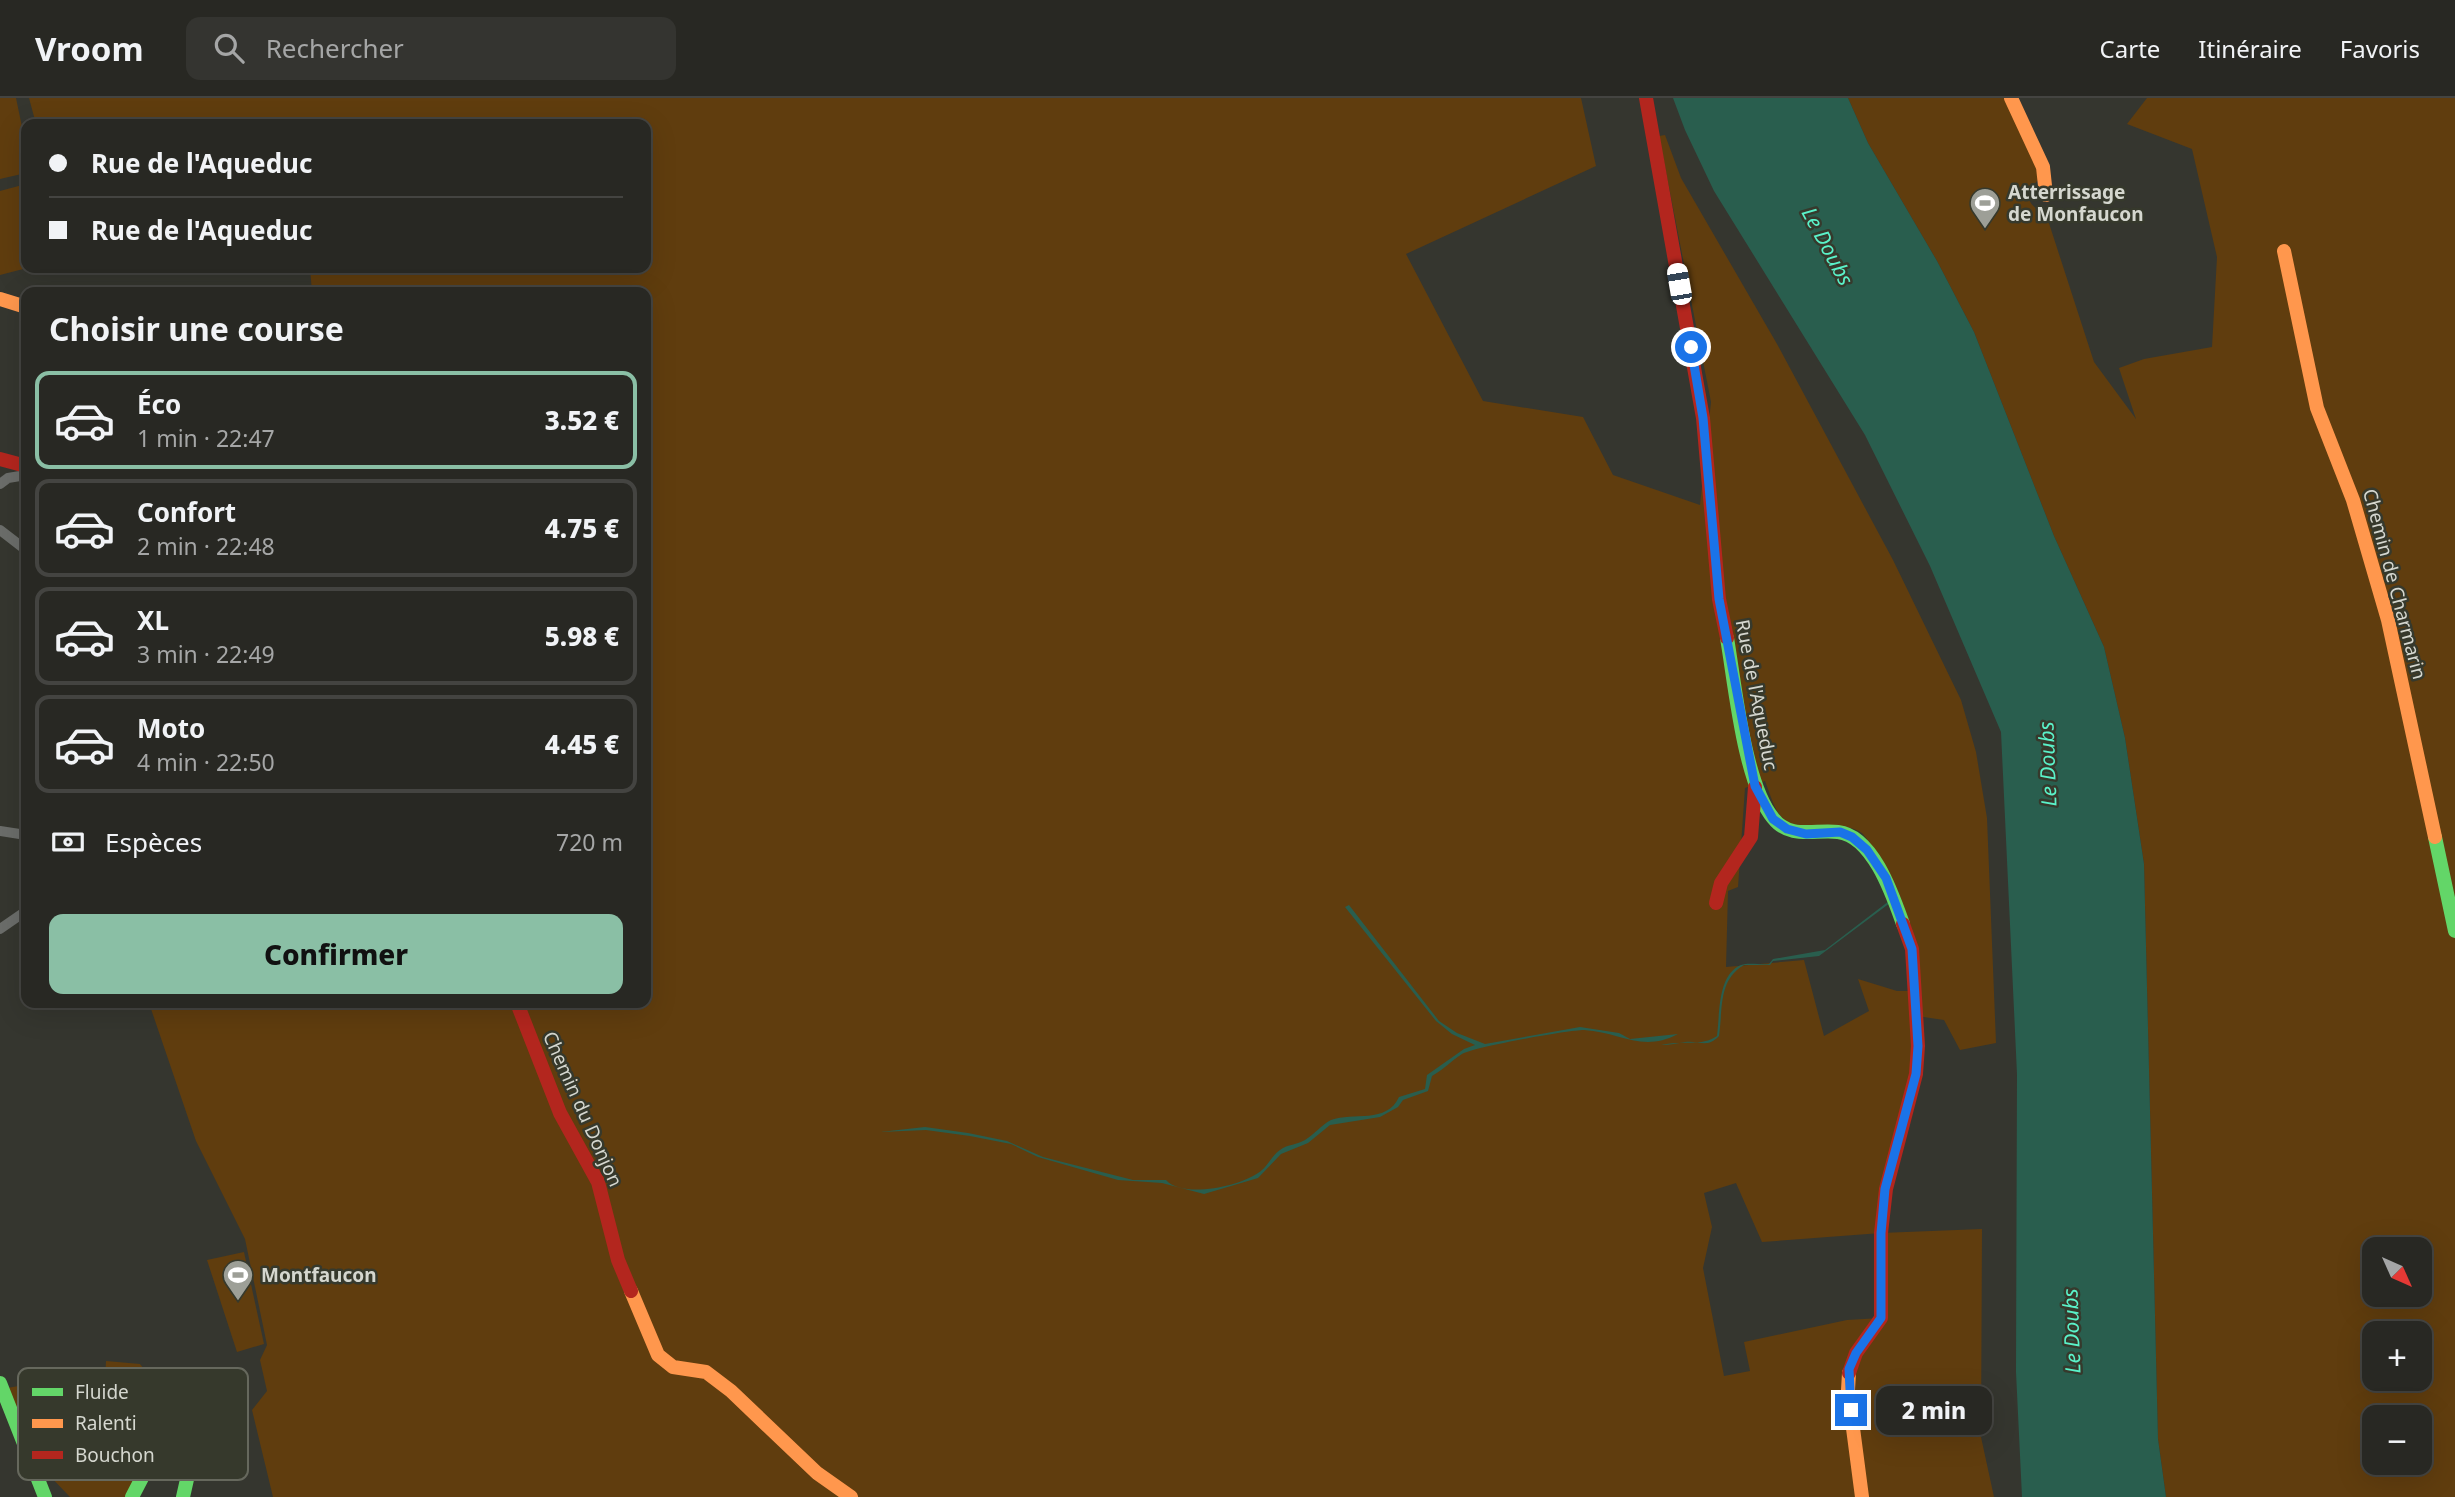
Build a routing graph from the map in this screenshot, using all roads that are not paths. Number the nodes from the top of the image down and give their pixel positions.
1 (1647, 98) edge
2 (2011, 98) edge
3 (2046, 195) dead end
4 (2284, 251) dead end
5 (0, 299) edge
6 (21, 305) edge
7 (0, 459) edge
8 (21, 465) edge
9 (21, 476) edge
10 (0, 484) edge
11 (0, 530) edge
12 (21, 546) edge
13 (1755, 786) junction
14 (0, 831) edge
15 (21, 834) edge
16 (1716, 903) dead end
17 (21, 914) edge
18 (0, 929) edge
19 (2455, 931) edge
20 (519, 1008) edge
21 (0, 1383) edge
22 (18, 1429) edge
23 (38, 1480) edge
24 (140, 1480) edge
25 (45, 1497) edge
26 (132, 1497) edge
27 (851, 1497) edge
28 (1861, 1497) edge

1 - 13 street, Rue de l'Aqueduc
2 - 3 street
4 - 19 street, Chemin de Charmarin
5 - 6 street
7 - 8 street
9 - 10 street
11 - 12 street
13 - 16 street
13 - 28 street, Rue de l'Aqueduc
14 - 15 street
17 - 18 street
20 - 27 street, Chemin du Donjon
21 - 22 street
23 - 25 street
24 - 26 street

